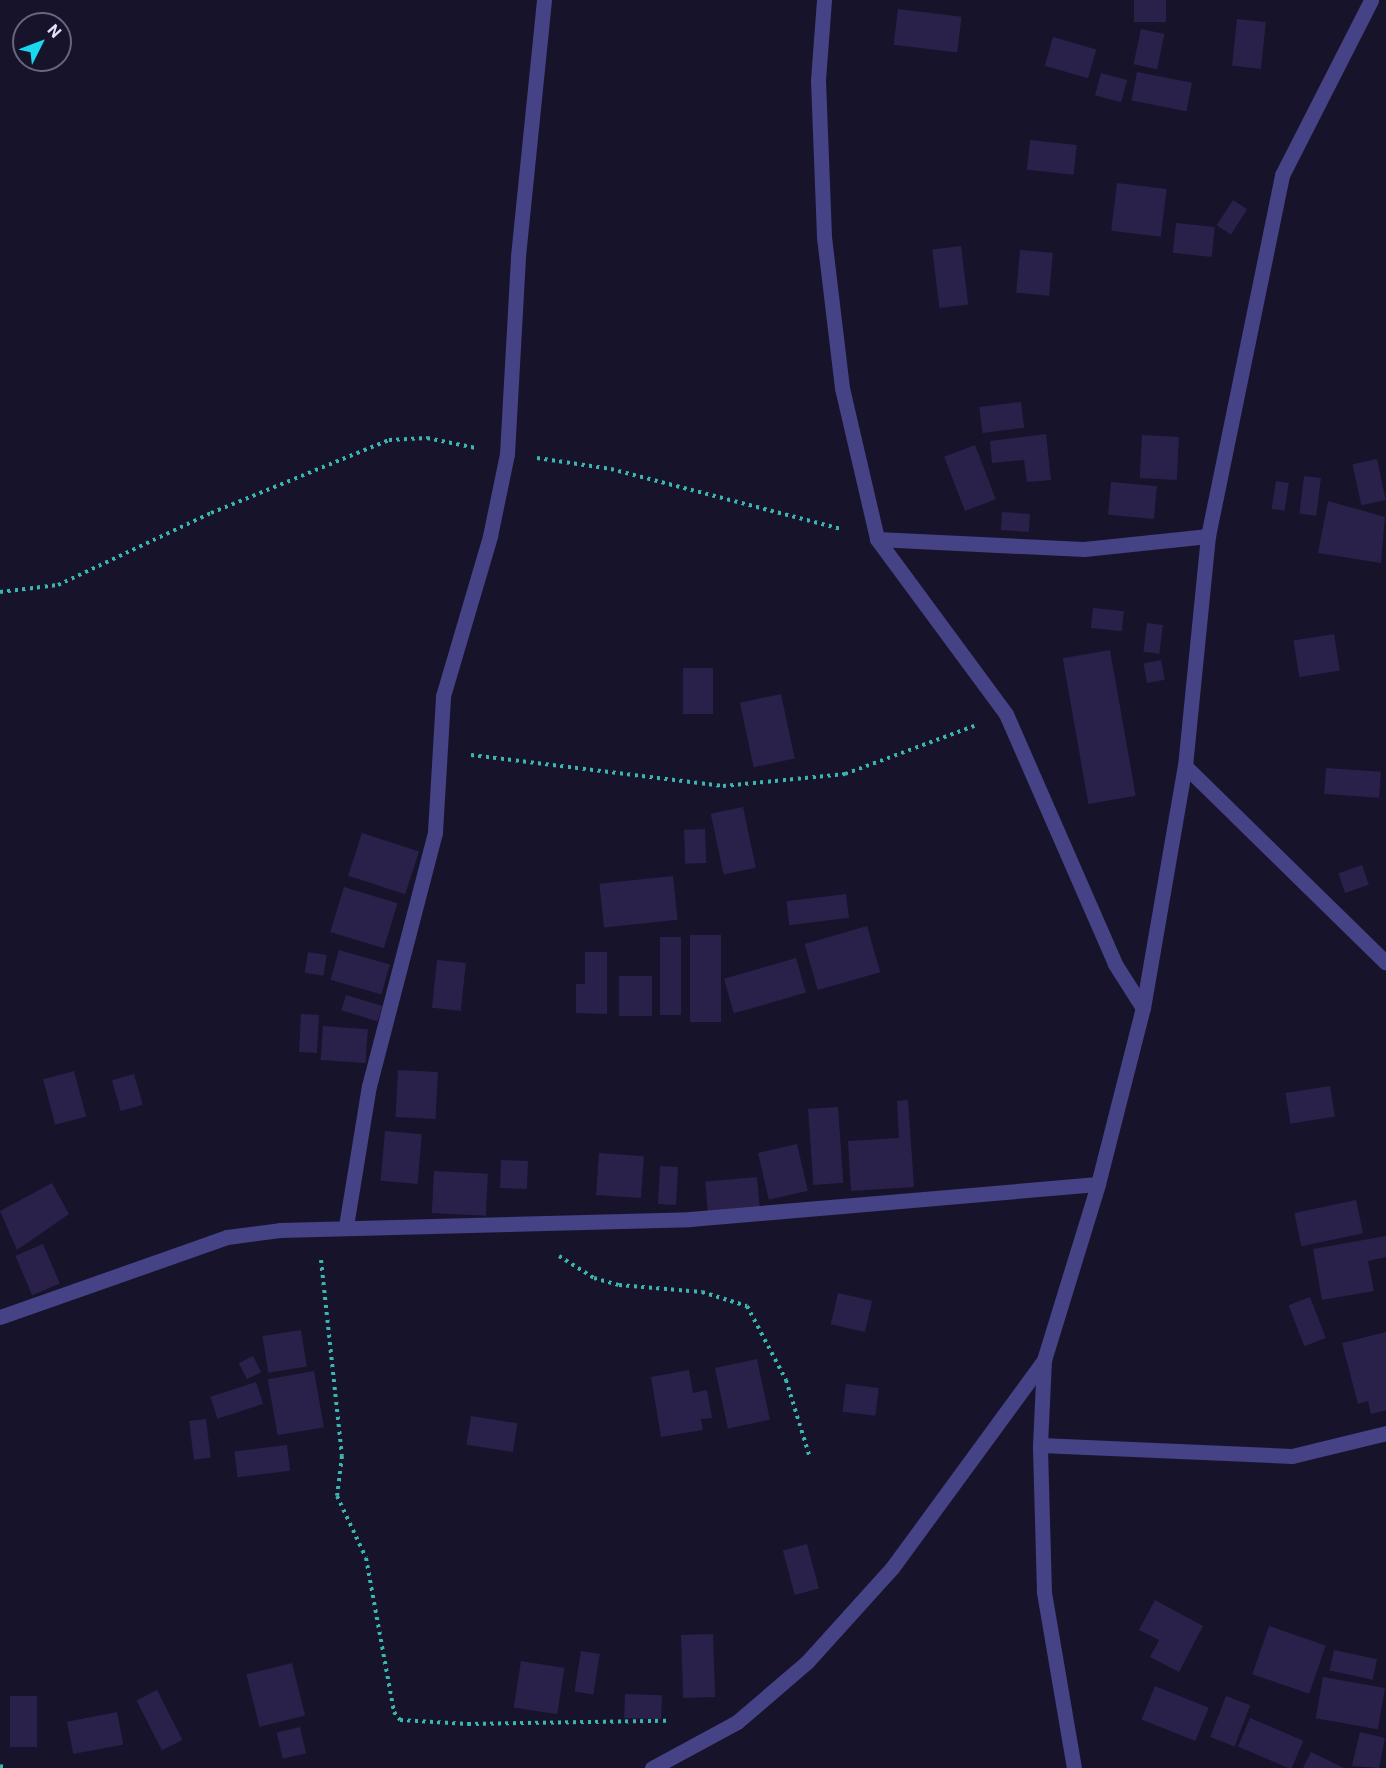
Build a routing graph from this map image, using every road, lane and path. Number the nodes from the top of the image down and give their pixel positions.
1 (544, 0) edge
2 (824, 0) edge
3 (1371, 0) edge
4 (507, 454) junction
5 (1208, 536) junction
6 (877, 539) junction
7 (0, 592) edge
8 (1006, 714) junction
9 (440, 752) junction
10 (1185, 766) junction
11 (1386, 963) edge
12 (1143, 1008) junction
13 (1098, 1184) junction
14 (346, 1226) junction
15 (317, 1227) junction
16 (553, 1252) dead end
17 (0, 1317) edge
18 (1044, 1360) junction
19 (1386, 1433) edge
20 (1040, 1445) junction
21 (810, 1458) dead end
22 (672, 1721) dead end
23 (0, 1766) edge
24 (7, 1768) edge
25 (652, 1768) edge
26 (1074, 1768) edge

1 - 4 street
2 - 6 street
3 - 5 street
4 - 6 path
4 - 7 path
4 - 9 street
5 - 6 street
5 - 10 street
6 - 8 street
8 - 9 path
8 - 12 street
9 - 14 street
10 - 11 street
10 - 12 street
12 - 13 street
13 - 14 street
13 - 18 street
14 - 15 street
15 - 17 street
15 - 22 path
16 - 21 path
18 - 20 street
18 - 25 street
19 - 20 street
20 - 26 street
23 - 24 path

